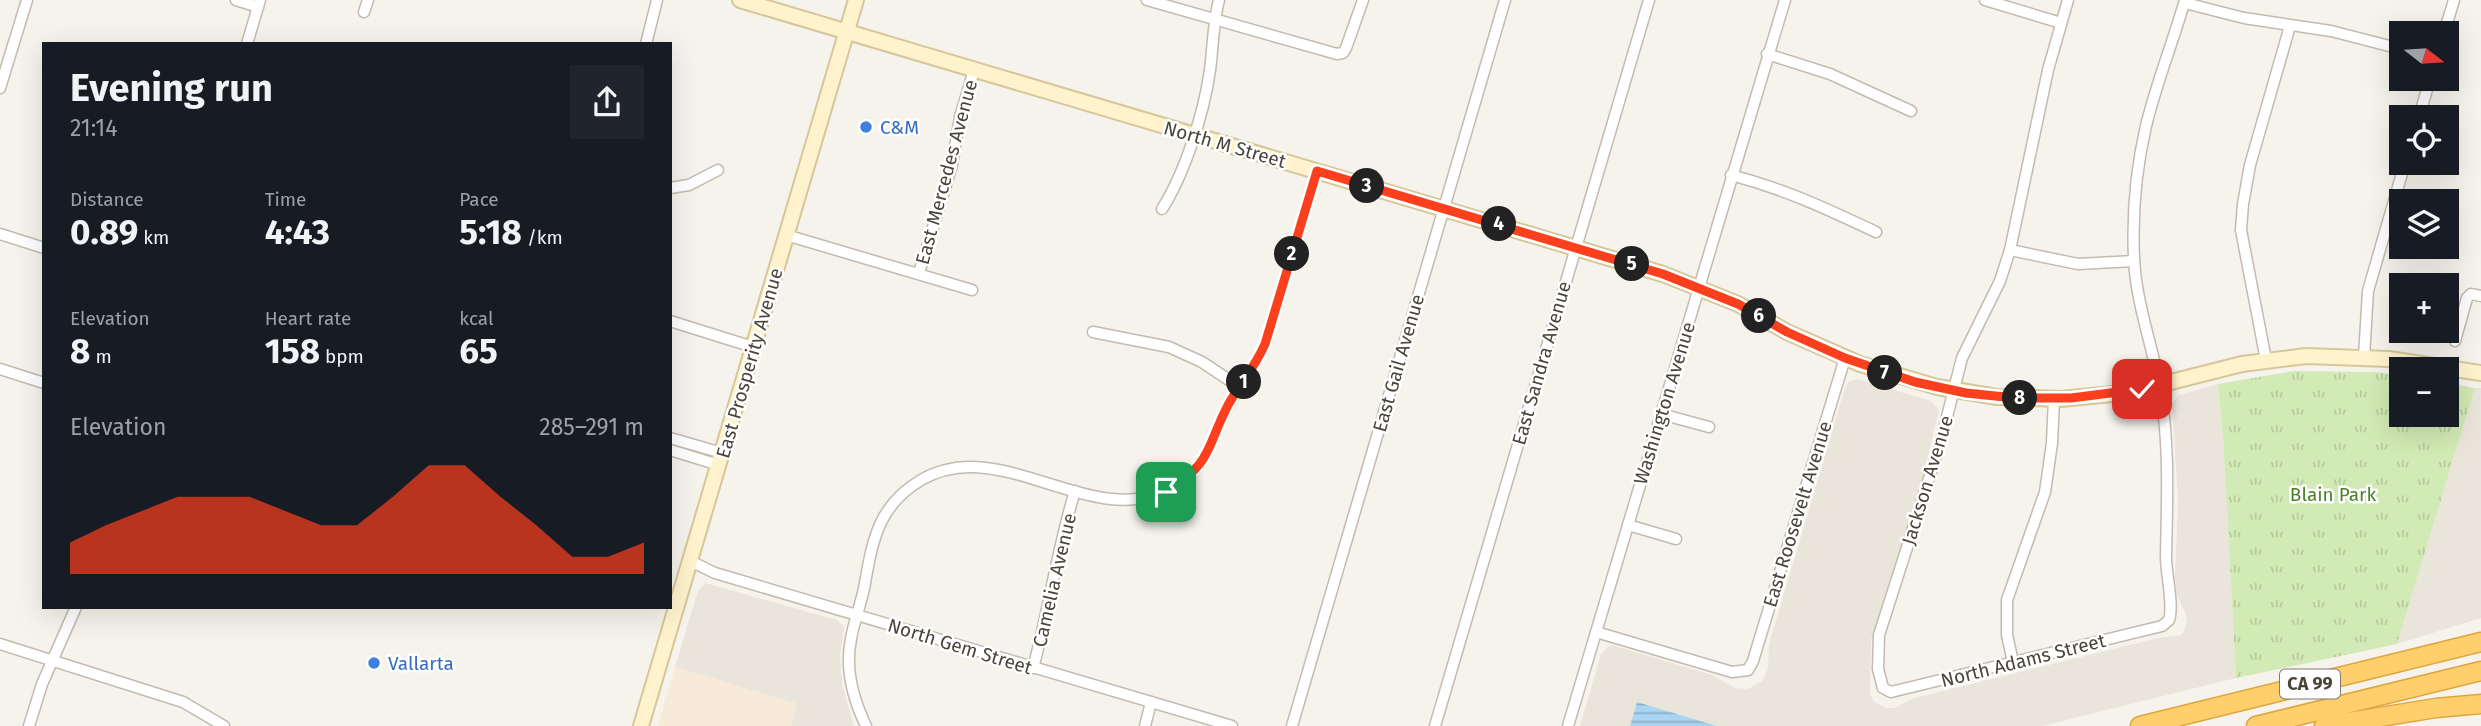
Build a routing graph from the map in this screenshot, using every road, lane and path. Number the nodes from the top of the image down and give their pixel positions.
1 (27, 0) edge
2 (236, 0) edge
3 (368, 0) edge
4 (657, 0) edge
5 (740, 0) edge
6 (856, 0) edge
7 (1147, 0) edge
8 (1219, 0) edge
9 (1363, 0) edge
10 (1505, 0) edge
11 (1649, 0) edge
12 (1785, 0) edge
13 (1985, 0) edge
14 (2068, 0) edge
15 (2454, 0) edge
16 (2185, 1) edge
17 (259, 3) edge
18 (364, 12) dead end
19 (1215, 20) junction
20 (2448, 21) edge
21 (2061, 23) junction
22 (2290, 26) junction
23 (847, 33) junction
24 (248, 42) edge
25 (646, 42) edge
26 (2389, 46) edge
27 (1767, 54) junction
28 (974, 71) junction
29 (0, 88) edge
30 (1911, 111) dead end
31 (1193, 135) junction
32 (718, 170) dead end
33 (1317, 171) junction
34 (2402, 175) edge
35 (1731, 176) junction
36 (672, 188) edge
37 (1444, 207) junction
38 (1162, 209) dead end
39 (1876, 232) dead end
40 (0, 234) edge
41 (786, 235) junction
42 (42, 247) edge
43 (1575, 247) junction
44 (2010, 250) junction
45 (2134, 261) junction
46 (919, 274) junction
47 (1700, 288) junction
48 (972, 290) dead end
49 (2481, 296) edge
50 (672, 322) edge
51 (2459, 327) edge
52 (1093, 332) dead end
53 (753, 347) junction
54 (2364, 357) junction
55 (1845, 358) junction
56 (2266, 360) junction
57 (0, 369) edge
58 (2481, 373) edge
59 (42, 382) edge
60 (2159, 385) junction
61 (1241, 388) junction
62 (1953, 391) junction
63 (2054, 399) junction
64 (1661, 414) junction
65 (1709, 427) dead end
66 (672, 439) edge
67 (672, 450) edge
68 (721, 459) junction
69 (1075, 491) junction
70 (1628, 525) junction
71 (1676, 539) dead end
72 (690, 561) junction
73 (75, 609) edge
74 (856, 615) junction
75 (1596, 632) junction
76 (2481, 633) edge
77 (2481, 642) edge
78 (0, 643) edge
79 (52, 660) junction
80 (2013, 662) junction
81 (2388, 665) junction
82 (1033, 668) junction
83 (2481, 671) edge
84 (1880, 680) joint
85 (1151, 702) junction
86 (2481, 704) edge
87 (29, 726) edge
88 (225, 726) edge
89 (641, 726) edge
90 (866, 726) edge
91 (1144, 726) edge
92 (1232, 726) edge
93 (1292, 726) edge
94 (1435, 726) edge
95 (1568, 726) edge
96 (2140, 726) edge
97 (2256, 726) edge
98 (2324, 726) edge

1 - 29 street
2 - 17 street
3 - 18 street
4 - 25 street
5 - 23 street, North M Street
6 - 23 street, East Prosperity Avenue
7 - 19 street
8 - 19 street
9 - 19 street
10 - 37 street, East Gail Avenue
11 - 43 street, East Sandra Avenue
12 - 27 street, Washington Avenue
13 - 21 street
14 - 21 street, Jackson Avenue
15 - 20 street
16 - 22 street
16 - 45 street
17 - 24 street
19 - 31 street
21 - 44 street, Jackson Avenue
22 - 26 street
22 - 56 street
23 - 28 street, North M Street
23 - 41 street, East Prosperity Avenue
27 - 30 street
27 - 35 street, Washington Avenue
28 - 31 street, North M Street
28 - 46 street, East Mercedes Avenue
31 - 33 street, North M Street
31 - 38 street
32 - 36 street
33 - 37 street, North M Street
33 - 61 street
34 - 54 street
35 - 39 street
35 - 47 street, Washington Avenue
37 - 43 street, North M Street
37 - 93 street, East Gail Avenue
40 - 42 street
41 - 46 street
41 - 53 street, East Prosperity Avenue
43 - 47 street, North M Street
43 - 94 street, East Sandra Avenue
44 - 45 street
44 - 62 street, Jackson Avenue
45 - 60 street
46 - 48 street
47 - 55 street, North M Street
47 - 64 street, Washington Avenue
49 - 51 street
50 - 53 street
52 - 61 street
53 - 68 street, East Prosperity Avenue
54 - 56 street, North M Street
54 - 58 street, North M Street
55 - 62 street, North M Street
55 - 75 street, East Roosevelt Avenue
56 - 60 street, North M Street
57 - 59 street
60 - 63 street, North M Street
60 - 80 street, North Adams Street
61 - 69 street
62 - 63 street, North M Street
62 - 84 street, Jackson Avenue
63 - 80 street
64 - 65 street
64 - 70 street, Washington Avenue
66 - 68 street
67 - 68 street
68 - 72 street, East Prosperity Avenue
69 - 74 street
69 - 82 street, Camelia Avenue
70 - 71 street
70 - 75 street, Washington Avenue
72 - 74 street, North Gem Street
72 - 89 street, East Prosperity Avenue
73 - 79 street
74 - 82 street, North Gem Street
74 - 90 street
75 - 95 street, Washington Avenue
76 - 81 highway
77 - 81 highway, CA 99
78 - 79 street
79 - 87 street
79 - 88 street
80 - 84 street, North Adams Street
81 - 96 highway, CA 99
82 - 85 street, North Gem Street
83 - 97 highway, CA 99
85 - 91 street
85 - 92 street, North Gem Street
86 - 98 highway

